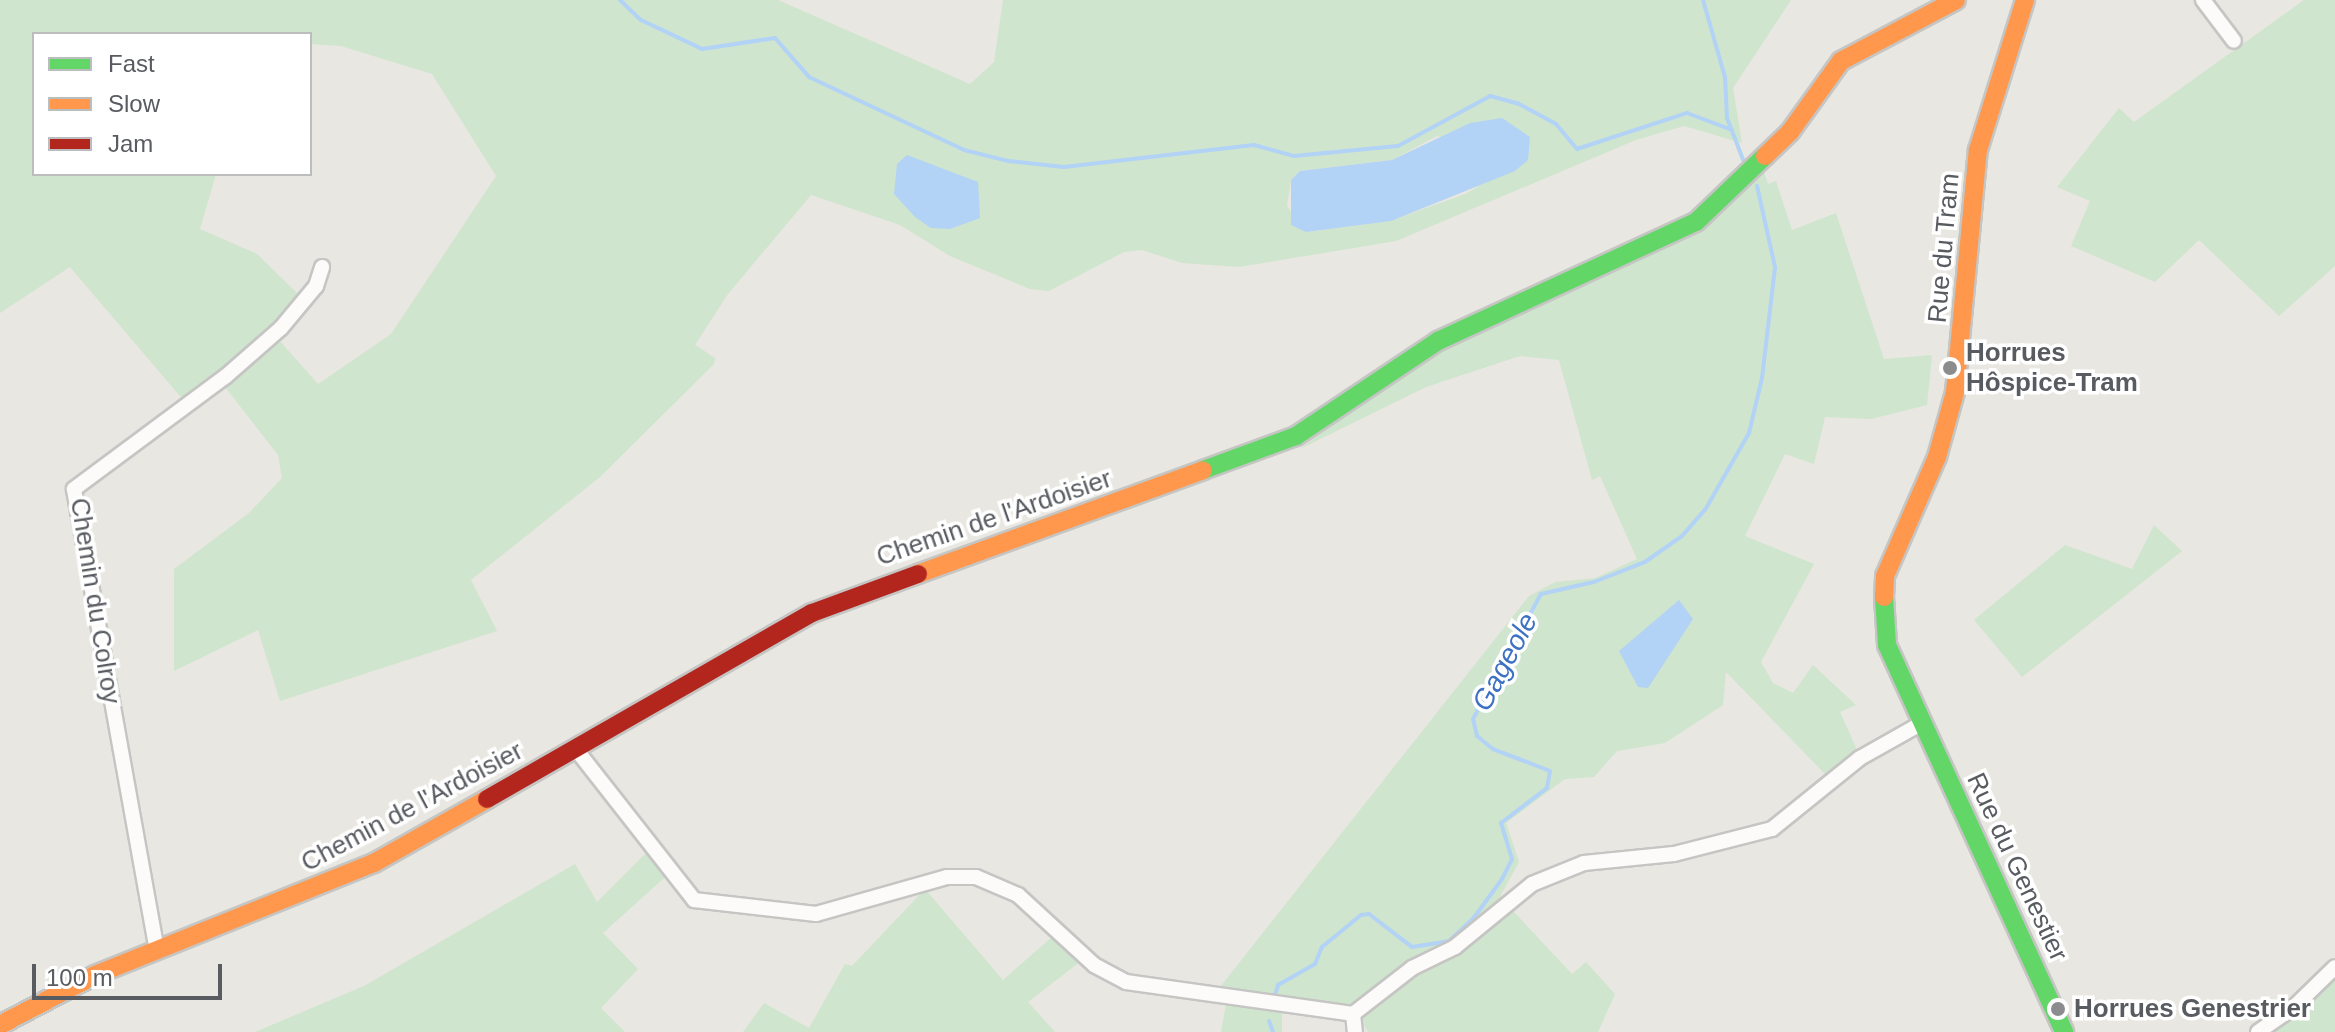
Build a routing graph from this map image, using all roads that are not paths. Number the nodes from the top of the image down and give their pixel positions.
1 (1956, 0) edge
2 (2203, 0) edge
3 (2025, 1) edge
4 (2234, 41) dead end
5 (322, 267) dead end
6 (1922, 723) junction
7 (575, 748) junction
8 (157, 951) junction
9 (2335, 967) edge
10 (1353, 1014) junction
11 (0, 1025) edge
12 (1355, 1032) edge
13 (2064, 1032) edge
14 (2258, 1032) edge

1 - 7 street, Chemin de l'Ardoisier
2 - 4 street
3 - 6 street, Rue du Tram
5 - 8 street, Chemin du Colroy
6 - 10 street
6 - 13 street, Rue du Genestier
7 - 8 street, Chemin de l'Ardoisier
7 - 10 street
8 - 11 street, Chemin de l'Ardoisier
9 - 14 street
10 - 12 street

